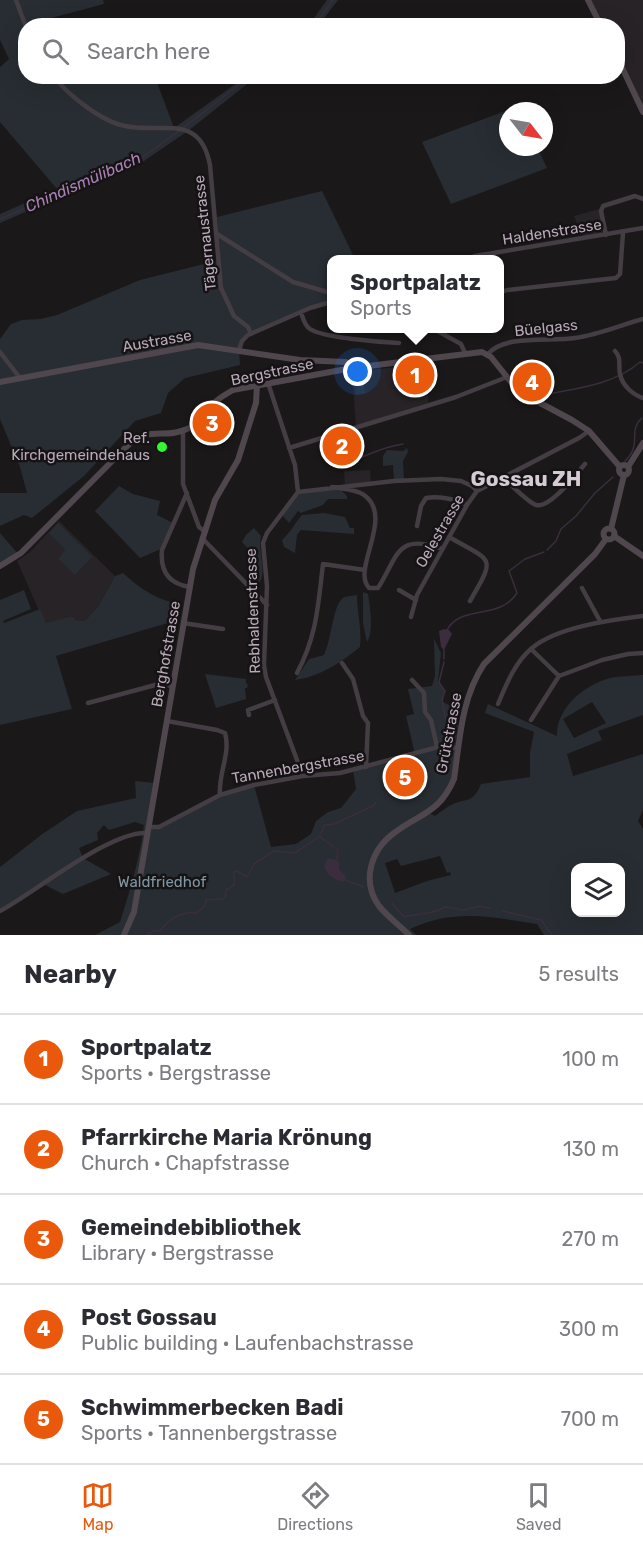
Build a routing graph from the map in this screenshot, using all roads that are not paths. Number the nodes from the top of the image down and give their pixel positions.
1 (16, 0) edge
2 (588, 0) edge
3 (23, 18) edge
4 (597, 18) edge
5 (625, 74) edge
6 (61, 84) edge
7 (643, 112) edge
8 (643, 199) edge
9 (643, 228) edge
10 (623, 233) junction
11 (218, 234) junction
12 (606, 235) junction
13 (481, 255) edge
14 (504, 291) edge
15 (327, 293) edge
16 (327, 303) edge
17 (301, 312) junction
18 (643, 319) edge
19 (441, 333) edge
20 (251, 334) junction
21 (399, 343) dead end
22 (239, 350) junction
23 (615, 351) dead end
24 (0, 352) edge
25 (465, 353) junction
26 (488, 354) junction
27 (352, 368) junction
28 (507, 377) junction
29 (20, 378) junction
30 (0, 382) edge
31 (268, 382) junction
32 (257, 385) junction
33 (643, 398) edge
34 (183, 431) junction
35 (589, 431) junction
36 (643, 443) edge
37 (289, 448) junction
38 (585, 464) dead end
39 (620, 467) junction
40 (628, 467) junction
41 (624, 475) junction
42 (503, 477) junction
43 (332, 487) junction
44 (477, 491) junction
45 (298, 492) junction
46 (187, 493) junction
47 (467, 505) junction
48 (417, 526) dead end
49 (611, 529) junction
50 (203, 535) junction
51 (449, 537) junction
52 (614, 537) junction
53 (606, 539) junction
54 (442, 549) junction
55 (643, 556) edge
56 (0, 566) edge
57 (365, 570) junction
58 (267, 586) junction
59 (190, 587) junction
60 (582, 588) dead end
61 (252, 590) junction
62 (399, 590) dead end
63 (416, 600) junction
64 (470, 601) dead end
65 (267, 605) junction
66 (643, 616) edge
67 (411, 617) dead end
68 (600, 621) junction
69 (183, 623) junction
70 (223, 629) dead end
71 (531, 649) junction
72 (643, 652) edge
73 (342, 663) dead end
74 (297, 673) dead end
75 (559, 676) junction
76 (412, 680) dead end
77 (173, 686) junction
78 (275, 700) junction
79 (88, 703) dead end
80 (498, 704) dead end
81 (249, 715) dead end
82 (372, 716) dead end
83 (531, 720) dead end
84 (167, 721) junction
85 (368, 723) junction
86 (437, 747) junction
87 (458, 748) junction
88 (366, 767) junction
89 (303, 776) junction
90 (220, 795) junction
91 (148, 830) junction
92 (0, 911) edge
93 (124, 935) edge
94 (409, 935) edge

1 - 3 street
2 - 4 street
5 - 7 street
6 - 11 street, Tägernaustrasse
8 - 12 street
9 - 10 street, Haldenstrasse
10 - 12 street, Haldenstrasse
10 - 14 street
11 - 15 street
11 - 20 street, Tägernaustrasse
12 - 13 street, Haldenstrasse
16 - 17 street
17 - 20 street
17 - 21 street
18 - 26 street, Büelgass
19 - 25 street
20 - 22 street
22 - 27 street, Austrasse
22 - 29 street, Austrasse
23 - 33 street
24 - 29 street
25 - 26 street, Bergstrasse
25 - 27 street, Bergstrasse
26 - 28 street
27 - 31 street, Bergstrasse
28 - 35 street
28 - 37 street
29 - 30 street, Austrasse
31 - 32 street, Bergstrasse
31 - 37 street
32 - 34 street, Bergstrasse
32 - 50 street, Berghofstrasse
34 - 46 street
34 - 56 street
35 - 39 street
35 - 42 street, Oelestrasse
36 - 40 street
37 - 45 street
38 - 42 street
39 - 40 street
39 - 41 street
40 - 41 street
41 - 49 street
42 - 44 street, Oelestrasse
43 - 44 street
43 - 45 street
43 - 57 street
44 - 47 street, Oelestrasse
45 - 58 street, Rebhaldenstrasse
46 - 50 street
46 - 59 street
47 - 48 street
47 - 51 street, Oelestrasse
49 - 52 street
49 - 53 street
50 - 59 street, Berghofstrasse
50 - 61 street
51 - 54 street, Oelestrasse
51 - 64 street
52 - 53 street
52 - 55 street
53 - 87 street, Grütstrasse
54 - 57 street
54 - 63 street, Oelestrasse
57 - 74 street
58 - 61 street
58 - 65 street, Rebhaldenstrasse
59 - 69 street, Berghofstrasse
60 - 68 street
61 - 65 street
62 - 63 street
63 - 67 street, Oelestrasse
65 - 78 street, Rebhaldenstrasse
66 - 68 street
68 - 71 street
69 - 70 street
69 - 77 street, Berghofstrasse
71 - 75 street
71 - 80 street
72 - 75 street
73 - 85 street
75 - 83 street
76 - 86 street
77 - 79 street
77 - 84 street, Berghofstrasse
78 - 81 street
78 - 89 street, Rebhaldenstrasse
82 - 85 street
84 - 90 street
84 - 91 street, Berghofstrasse
85 - 88 street
86 - 87 street, Tannenbergstrasse
86 - 88 street, Tannenbergstrasse
87 - 94 street, Grütstrasse
88 - 89 street, Tannenbergstrasse
89 - 90 street, Tannenbergstrasse
90 - 91 street, Tannenbergstrasse
91 - 92 street, Tannenbergstrasse
91 - 93 street, Berghofstrasse

